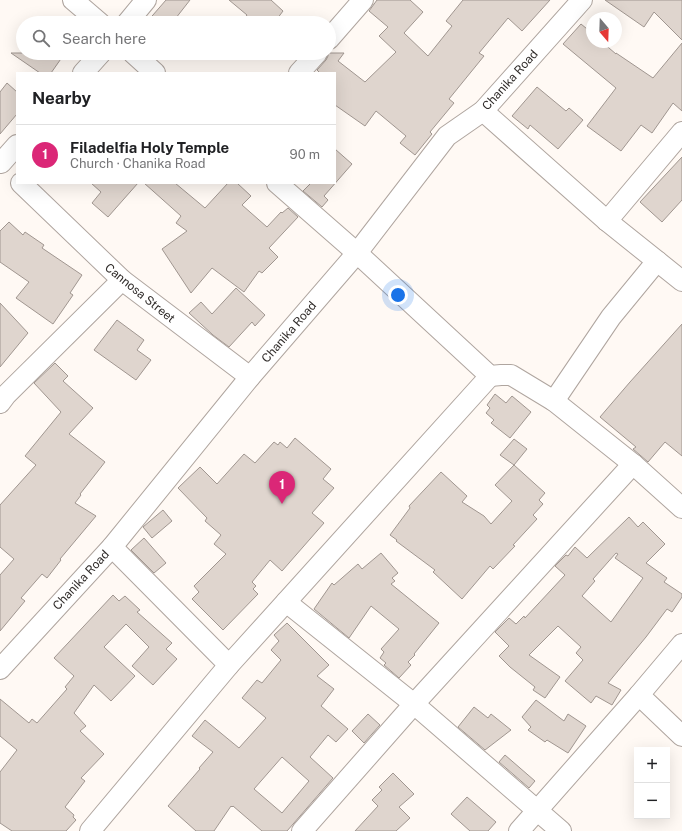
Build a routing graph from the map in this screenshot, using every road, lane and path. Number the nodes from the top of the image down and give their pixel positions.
1 (73, 0) edge
2 (146, 0) edge
3 (363, 0) edge
4 (582, 0) edge
5 (92, 16) edge
6 (133, 16) edge
7 (336, 31) edge
8 (95, 60) edge
9 (141, 60) edge
10 (311, 60) edge
11 (84, 72) edge
12 (154, 72) edge
13 (301, 72) edge
14 (483, 111) junction
15 (682, 132) edge
16 (16, 146) edge
17 (0, 163) edge
18 (16, 178) edge
19 (22, 184) edge
20 (278, 184) edge
21 (607, 221) junction
22 (357, 253) junction
23 (657, 261) junction
24 (122, 280) junction
25 (682, 282) edge
26 (490, 376) junction
27 (250, 377) junction
28 (2, 396) edge
29 (554, 400) junction
30 (633, 464) junction
31 (682, 508) edge
32 (112, 547) junction
33 (286, 602) junction
34 (682, 644) edge
35 (229, 665) junction
36 (0, 668) edge
37 (639, 695) junction
38 (414, 704) junction
39 (682, 736) edge
40 (536, 811) junction
41 (90, 831) edge
42 (302, 831) edge
43 (519, 831) edge
44 (561, 831) edge

1 - 5 street
2 - 6 street
3 - 7 street
4 - 14 street, Chanika Road
8 - 11 street
9 - 12 street
10 - 13 street
14 - 21 street
14 - 22 street, Chanika Road
15 - 21 street
16 - 17 street
17 - 18 street
19 - 24 street, Cannosa Street
20 - 22 street
21 - 23 street
22 - 26 street
22 - 27 street, Chanika Road
23 - 25 street
23 - 29 street
24 - 27 street, Cannosa Street
24 - 28 street
26 - 29 street
26 - 33 street
27 - 32 street, Chanika Road
29 - 30 street
30 - 31 street
30 - 38 street
32 - 35 street
32 - 36 street, Chanika Road
33 - 35 street
33 - 38 street
34 - 37 street
35 - 41 street
37 - 39 street
37 - 40 street
38 - 40 street
38 - 42 street
40 - 43 street
40 - 44 street

